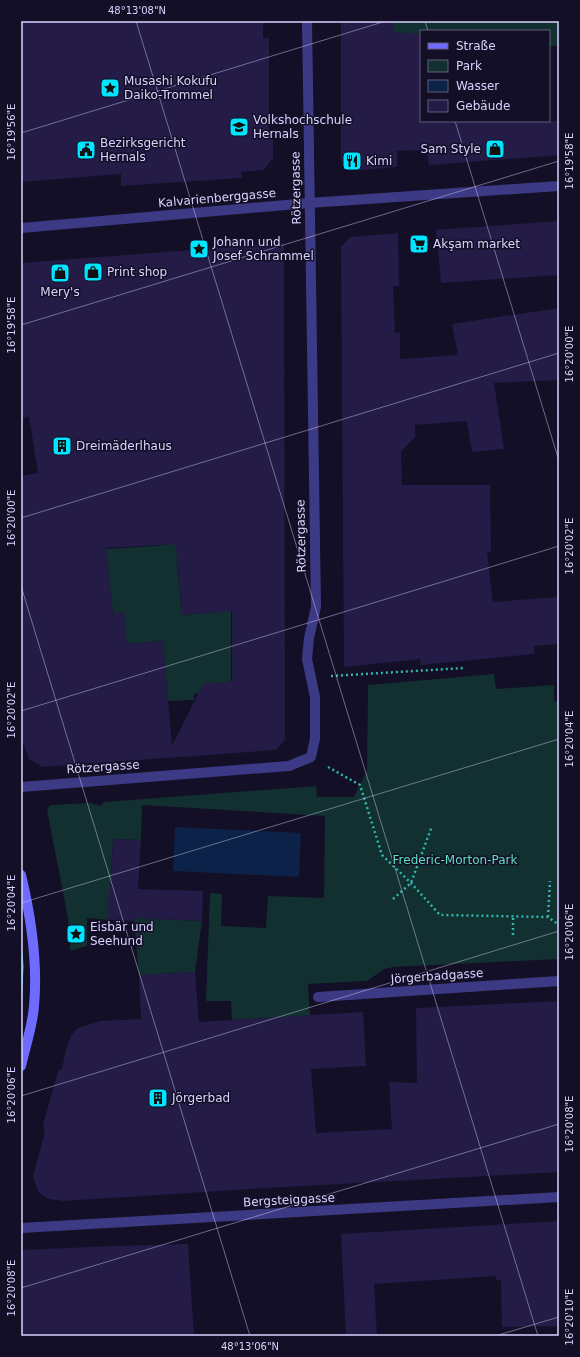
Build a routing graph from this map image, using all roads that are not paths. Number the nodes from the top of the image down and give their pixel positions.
1 (307, 21) edge
2 (559, 186) edge
3 (309, 203) junction
4 (21, 228) edge
5 (21, 787) edge
6 (21, 875) edge
7 (559, 981) edge
8 (318, 997) dead end
9 (21, 1066) edge
10 (559, 1198) edge
11 (21, 1228) edge

1 - 3 street, Rötzergasse
2 - 3 street, Kalvarienberggasse
3 - 4 street, Kalvarienberggasse
3 - 5 street, Rötzergasse
6 - 9 main road
7 - 8 street, Jörgerbadgasse
10 - 11 street, Bergsteiggasse

